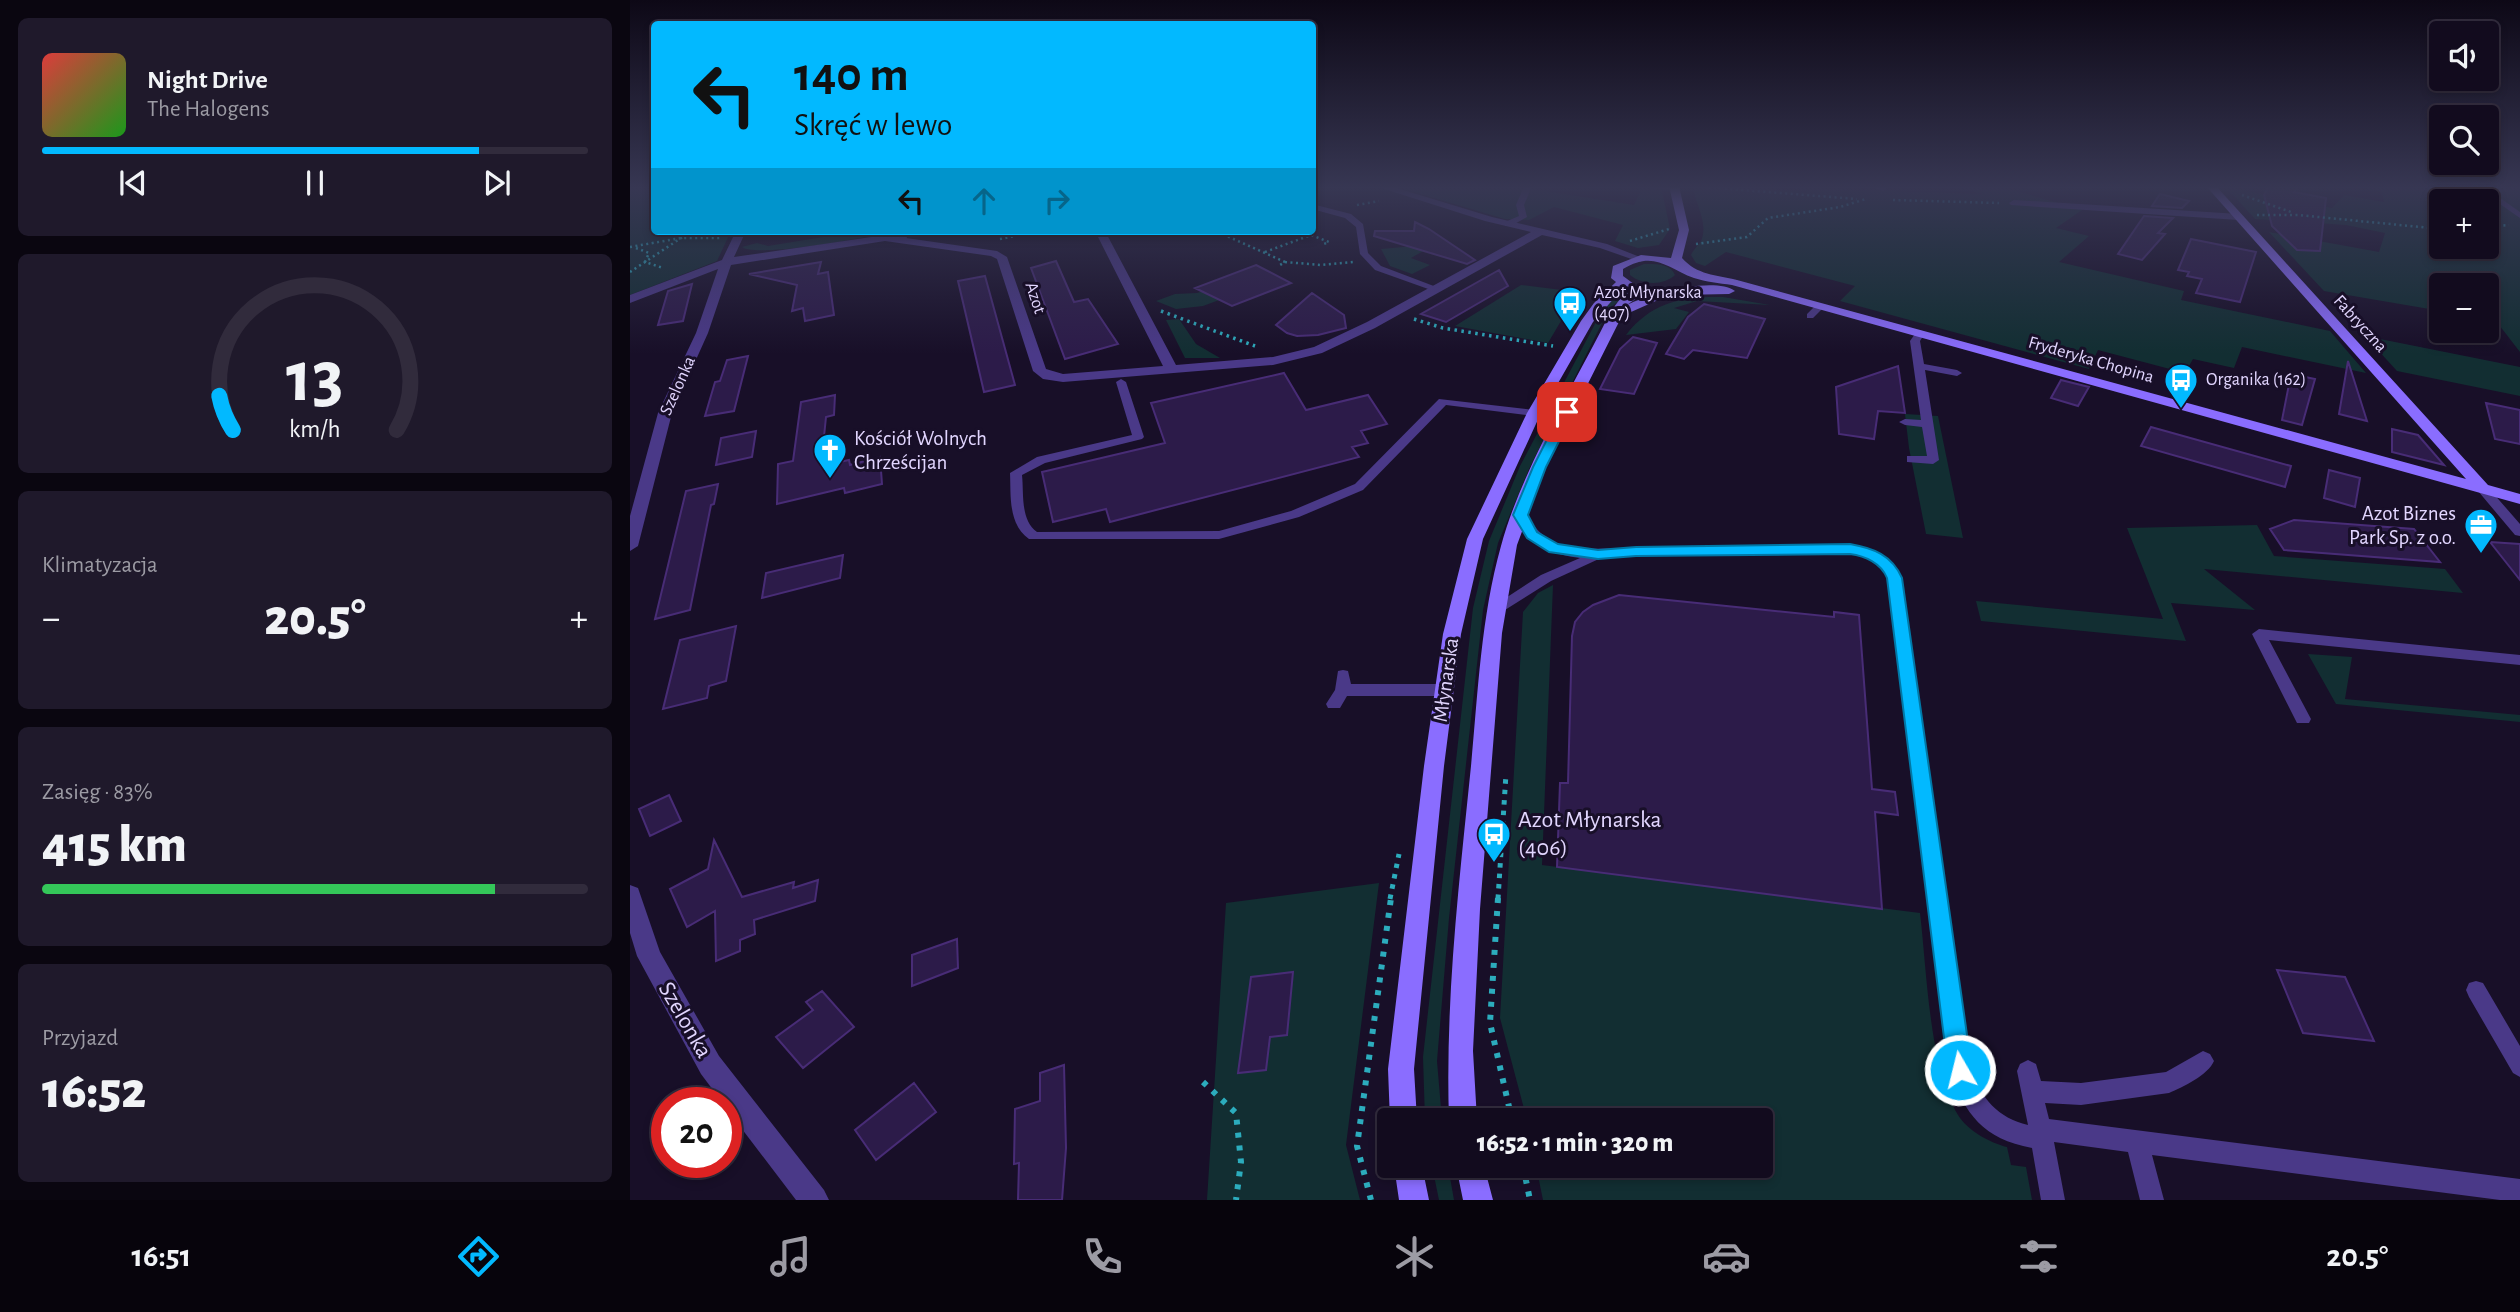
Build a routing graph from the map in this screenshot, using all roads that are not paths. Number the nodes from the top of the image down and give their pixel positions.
1 (736, 242) edge
2 (847, 242) edge
3 (935, 242) edge
4 (1106, 242) edge
5 (1362, 242) edge
6 (1520, 242) edge
7 (1578, 242) edge
8 (1580, 242) edge
9 (1672, 242) edge
10 (1680, 242) edge
11 (2261, 242) edge
12 (729, 256) junction
13 (1645, 258) junction
14 (1623, 263) junction
15 (1684, 273) junction
16 (1623, 282) junction
17 (1434, 288) junction
18 (1646, 288) junction
19 (1771, 295) junction
20 (630, 299) edge
21 (1612, 323) junction
22 (1920, 333) junction
23 (1919, 366) junction
24 (1171, 369) junction
25 (1957, 373) dead end
26 (1122, 382) dead end
27 (1567, 412) junction
28 (1534, 413) junction
29 (1589, 415) dead end
30 (1905, 422) dead end
31 (1927, 424) junction
32 (1911, 458) dead end
33 (2482, 488) junction
34 (2520, 499) edge
35 (1520, 515) junction
36 (2519, 530) edge
37 (630, 546) edge
38 (1598, 555) junction
39 (1497, 610) junction
40 (2520, 660) edge
41 (1340, 690) dead end
42 (1444, 690) junction
43 (2303, 719) dead end
44 (630, 895) edge
45 (2476, 990) dead end
46 (2203, 1061) dead end
47 (2520, 1066) edge
48 (1403, 1108) edge
49 (1462, 1108) edge
50 (2040, 1133) junction
51 (2137, 1142) junction
52 (1410, 1178) edge
53 (1473, 1178) edge
54 (2520, 1191) edge
55 (814, 1200) edge
56 (1414, 1200) edge
57 (1478, 1200) edge
58 (2053, 1200) edge
59 (2152, 1200) edge

1 - 12 street, Szelonka
2 - 12 street, Azot
3 - 24 street, Azot
4 - 24 street
5 - 17 lane
6 - 17 street, Azot
7 - 14 street, Fryderyka Chopina
8 - 13 street, Fryderyka Chopina
9 - 13 main road
10 - 15 main road
11 - 33 main road, Fabryczna
12 - 20 street, Azot
12 - 37 street, Szelonka
13 - 14 main road
13 - 15 main road, Fryderyka Chopina
14 - 16 main road
15 - 18 main road, Młynarska
15 - 19 main road, Fryderyka Chopina
16 - 18 main road, Młynarska
16 - 28 main road, Młynarska
17 - 24 street, Azot
18 - 21 main road, Młynarska
19 - 21 main road, Młynarska
19 - 22 main road, Fryderyka Chopina
21 - 27 main road, Młynarska
22 - 23 lane
22 - 33 main road, Fryderyka Chopina
23 - 25 lane
23 - 31 lane
26 - 28 lane
27 - 29 lane
27 - 35 main road, Młynarska
28 - 42 main road, Młynarska
30 - 31 lane
31 - 32 lane
33 - 34 main road, Fryderyka Chopina
33 - 36 lane
35 - 38 lane
35 - 39 main road, Młynarska
38 - 39 lane
38 - 50 lane
39 - 49 main road, Młynarska
40 - 43 lane
41 - 42 lane
42 - 48 main road, Młynarska
44 - 55 street, Szelonka
45 - 47 lane
46 - 50 lane
50 - 51 lane
50 - 58 lane
51 - 54 lane
51 - 59 lane
52 - 56 main road
53 - 57 main road

